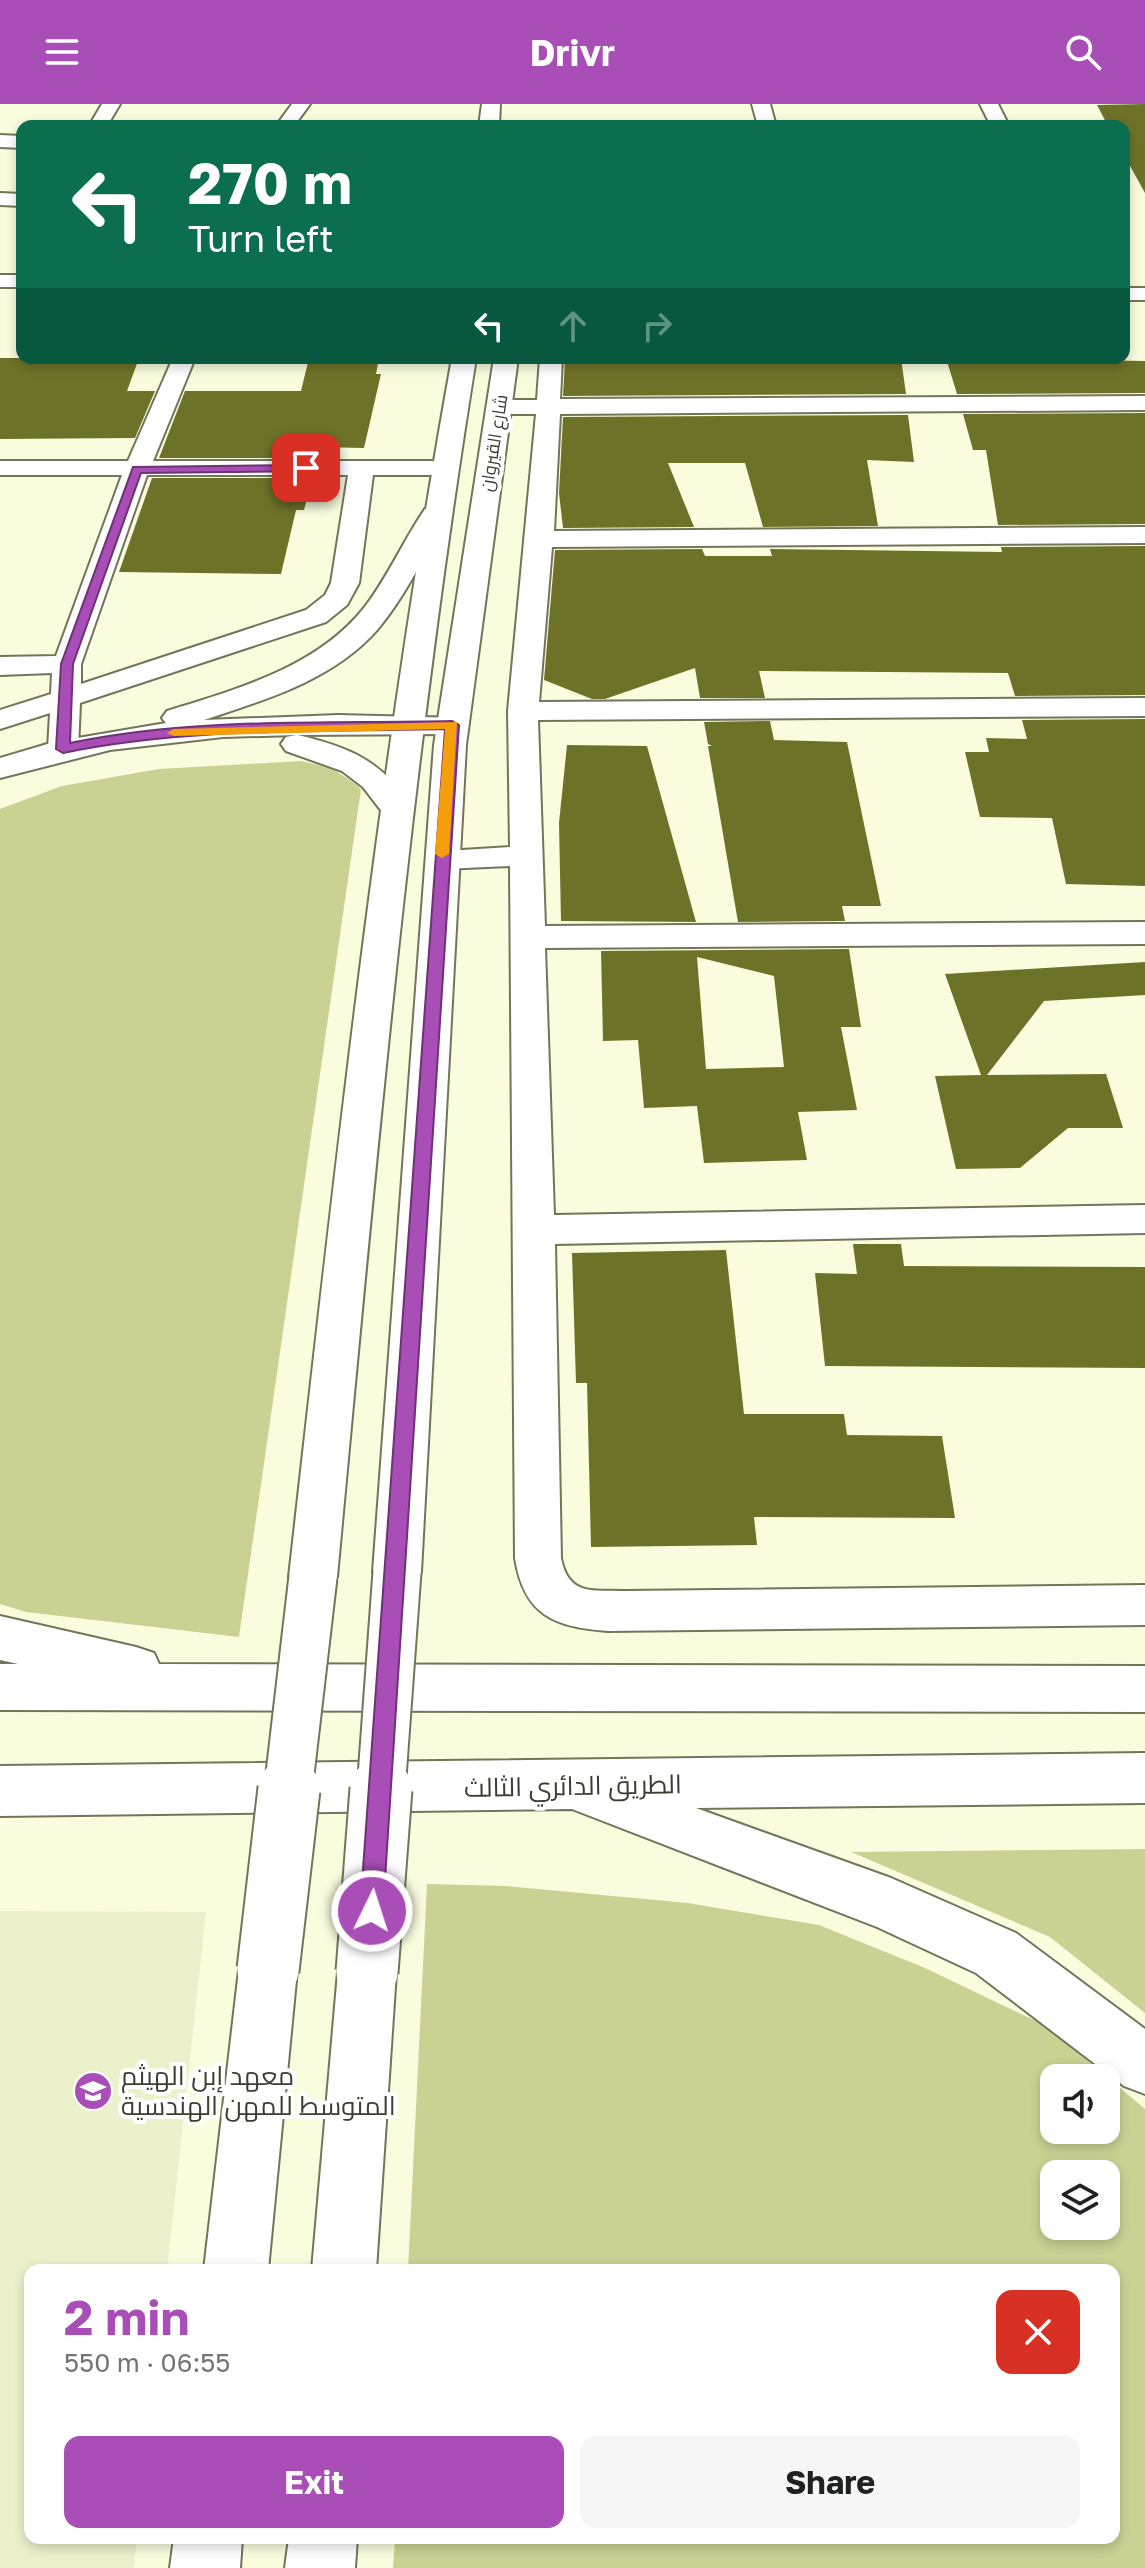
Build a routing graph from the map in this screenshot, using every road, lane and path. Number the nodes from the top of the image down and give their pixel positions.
1 (181, 364) edge
2 (463, 364) edge
3 (505, 364) edge
4 (550, 364) edge
5 (1145, 403) edge
6 (500, 407) junction
7 (546, 407) junction
8 (0, 468) edge
9 (362, 468) junction
10 (444, 468) junction
11 (137, 469) junction
12 (435, 515) junction
13 (1145, 535) edge
14 (540, 539) junction
15 (67, 664) junction
16 (0, 666) edge
17 (65, 701) junction
18 (1145, 707) edge
19 (523, 711) junction
20 (0, 720) edge
21 (403, 735) junction
22 (451, 735) junction
23 (125, 736) junction
24 (297, 744) junction
25 (63, 749) junction
26 (0, 768) edge
27 (0, 792) edge
28 (395, 806) junction
29 (526, 856) junction
30 (442, 859) junction
31 (1145, 933) edge
32 (528, 937) junction
33 (1145, 1219) edge
34 (535, 1230) junction
35 (1145, 1605) edge
36 (0, 1638) edge
37 (208, 1685) junction
38 (0, 1687) edge
39 (1145, 1689) edge
40 (1145, 1778) edge
41 (567, 1786) junction
42 (0, 1791) edge
43 (1145, 2065) edge
44 (237, 2264) edge
45 (344, 2264) edge
46 (207, 2544) edge
47 (322, 2544) edge
48 (205, 2568) edge
49 (320, 2568) edge

1 - 11 street
2 - 10 main road
3 - 6 main road, شارع القيروان
4 - 7 street
5 - 7 street
6 - 7 street
6 - 22 main road, شارع القيروان
7 - 14 street
8 - 11 street
9 - 10 street
9 - 11 street
9 - 17 street
10 - 12 main road
11 - 15 street
12 - 21 main road
12 - 23 main road
13 - 14 street
14 - 19 street
15 - 16 street
15 - 17 street
17 - 20 street
17 - 25 street
18 - 19 street
19 - 29 street
21 - 22 main road
21 - 23 main road
21 - 24 main road
21 - 28 main road
22 - 30 main road, شارع القيروان
23 - 25 main road
24 - 27 main road
24 - 28 main road
25 - 26 main road
28 - 44 main road, bridge
29 - 30 street
29 - 32 street
30 - 45 main road, شارع القيروان, bridge
31 - 32 street
32 - 34 street
33 - 34 street
34 - 35 street
36 - 37 main road
37 - 38 main road
37 - 39 main road
40 - 41 main road, الطريق الدائري الثالث
41 - 42 main road, الطريق الدائري الثالث
41 - 43 main road
46 - 48 main road
47 - 49 main road

